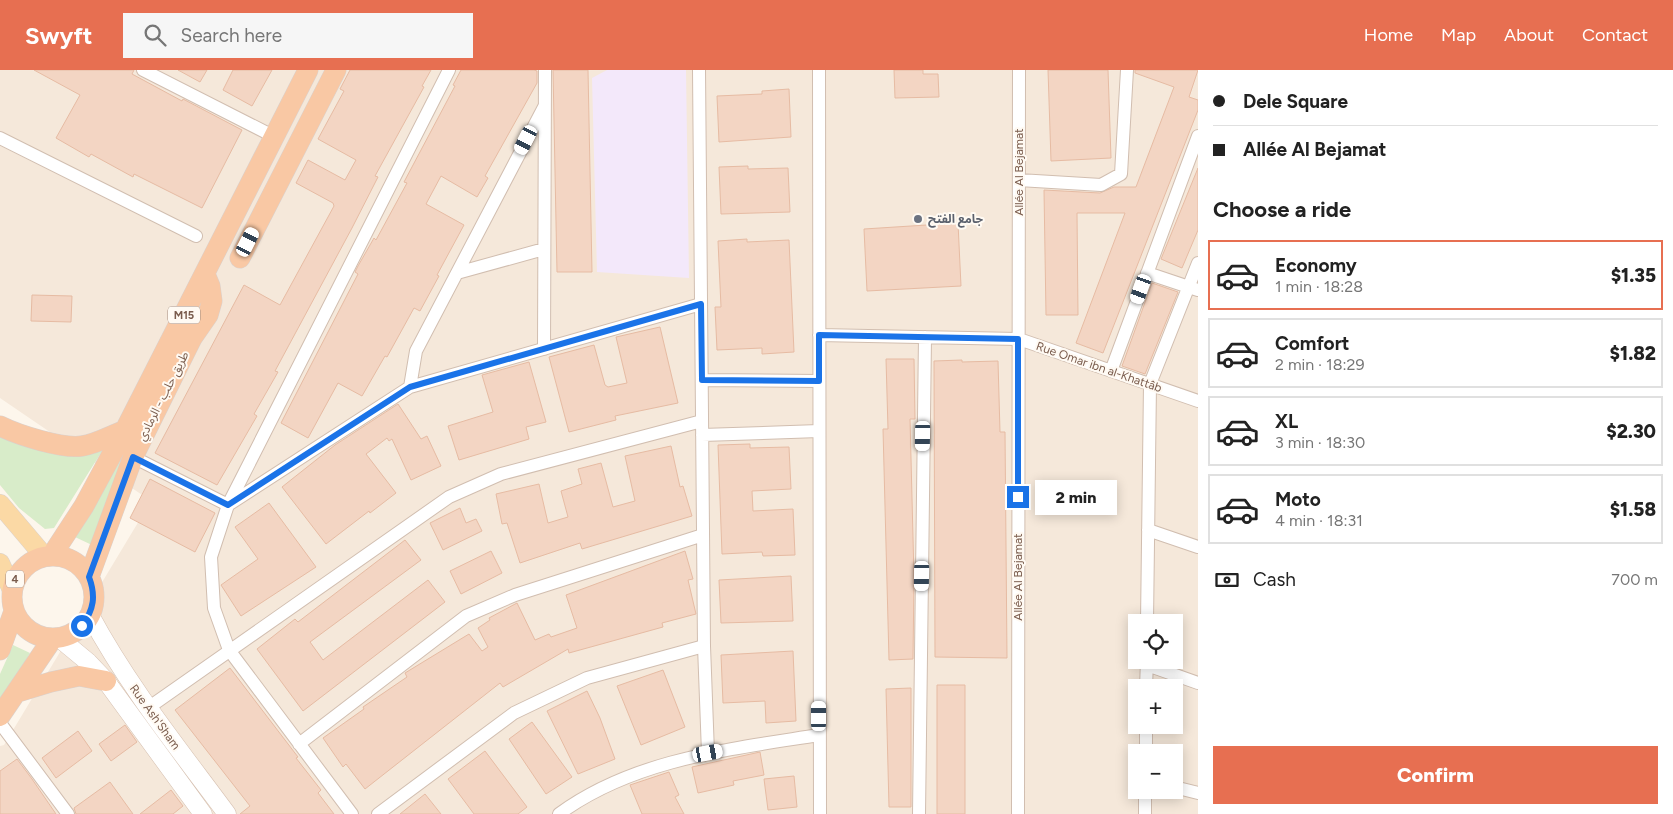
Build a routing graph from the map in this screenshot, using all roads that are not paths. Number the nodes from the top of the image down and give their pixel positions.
1 (143, 70) edge
2 (308, 70) edge
3 (336, 70) edge
4 (449, 70) edge
5 (544, 70) edge
6 (699, 70) edge
7 (819, 70) edge
8 (1019, 70) edge
9 (1127, 70) edge
10 (544, 107) junction
11 (1198, 136) edge
12 (275, 137) junction
13 (0, 138) edge
14 (1192, 171) edge
15 (1019, 180) junction
16 (242, 201) junction
17 (264, 211) junction
18 (196, 236) dead end
19 (544, 249) junction
20 (240, 258) dead end
21 (1198, 262) edge
22 (457, 273) junction
23 (1147, 273) junction
24 (205, 274) junction
25 (1193, 289) edge
26 (701, 304) junction
27 (819, 335) junction
28 (924, 337) junction
29 (1018, 339) junction
30 (544, 349) junction
31 (1111, 371) junction
32 (702, 380) junction
33 (819, 381) junction
34 (1150, 384) junction
35 (410, 387) junction
36 (1198, 401) edge
37 (702, 421) junction
38 (0, 426) edge
39 (125, 430) junction
40 (819, 431) junction
41 (702, 435) junction
42 (133, 457) junction
43 (0, 504) edge
44 (228, 505) junction
45 (1148, 530) junction
46 (703, 535) junction
47 (1198, 547) edge
48 (48, 556) junction
49 (0, 563) edge
50 (89, 577) junction
51 (12, 590) junction
52 (14, 611) junction
53 (1147, 614) edge
54 (90, 615) junction
55 (56, 638) junction
56 (704, 646) junction
57 (0, 650) edge
58 (229, 650) junction
59 (1162, 669) edge
60 (106, 681) junction
61 (1198, 683) edge
62 (18, 692) junction
63 (148, 708) junction
64 (0, 716) edge
65 (0, 723) edge
66 (819, 735) junction
67 (299, 744) junction
68 (708, 753) junction
69 (1183, 789) edge
70 (1198, 793) edge
71 (1145, 799) edge
72 (68, 814) edge
73 (203, 814) edge
74 (227, 814) edge
75 (352, 814) edge
76 (378, 814) edge
77 (559, 814) edge
78 (820, 814) edge
79 (919, 814) edge
80 (1018, 814) edge
81 (1145, 814) edge

1 - 12 street
2 - 12 highway, طريق حلب - الرمادي / M15
3 - 17 highway
4 - 44 street
5 - 10 street
6 - 26 street
7 - 27 street
8 - 15 street, Allée Al Bejamat
9 - 15 street
10 - 19 street
10 - 22 street
11 - 14 street
12 - 16 highway, طريق حلب - الرمادي / M15
13 - 18 street
14 - 23 street
15 - 29 street, Allée Al Bejamat
16 - 17 highway
16 - 24 highway, طريق حلب - الرمادي / M15
17 - 20 highway
19 - 22 street
19 - 30 street
21 - 25 street
22 - 35 street
23 - 25 street
23 - 31 street
24 - 39 highway, طريق حلب - الرمادي / M15
24 - 42 highway, طريق حلب - الرمادي / M15
25 - 34 street
26 - 30 street
26 - 32 street
27 - 28 street, Rue Omar ibn al-Khattâb
27 - 33 street
28 - 29 street, Rue Omar ibn al-Khattâb
28 - 79 street
29 - 31 street, Rue Omar ibn al-Khattâb
29 - 80 street, Allée Al Bejamat
30 - 35 street
31 - 34 street, Rue Omar ibn al-Khattâb
32 - 33 street
32 - 37 street
33 - 40 street
34 - 36 street, Rue Omar ibn al-Khattâb
34 - 45 street
35 - 44 street
37 - 41 street
37 - 58 street
38 - 39 highway
39 - 48 highway, طريق حلب - الرمادي / M15
40 - 41 street
40 - 66 street
41 - 46 street
42 - 44 street
42 - 50 highway, طريق حلب - الرمادي / M15
43 - 48 main road
44 - 58 street
45 - 47 street
45 - 53 street
46 - 56 street
46 - 67 street
48 - 50 highway
48 - 51 highway, 4
49 - 51 main road
50 - 54 highway
51 - 52 highway, 4
52 - 55 highway
52 - 57 highway, 4
54 - 55 highway
54 - 63 main road, Rue Ash'Sham
55 - 60 main road, Rue Ash'Sham
55 - 62 highway
56 - 68 street
56 - 76 street
58 - 63 street
58 - 67 street
59 - 61 street
60 - 62 highway
60 - 73 main road, Rue Ash'Sham
62 - 64 highway
63 - 74 main road, Rue Ash'Sham
65 - 72 street
66 - 68 street
66 - 78 street
67 - 75 street
68 - 77 street
69 - 70 street
71 - 81 street

